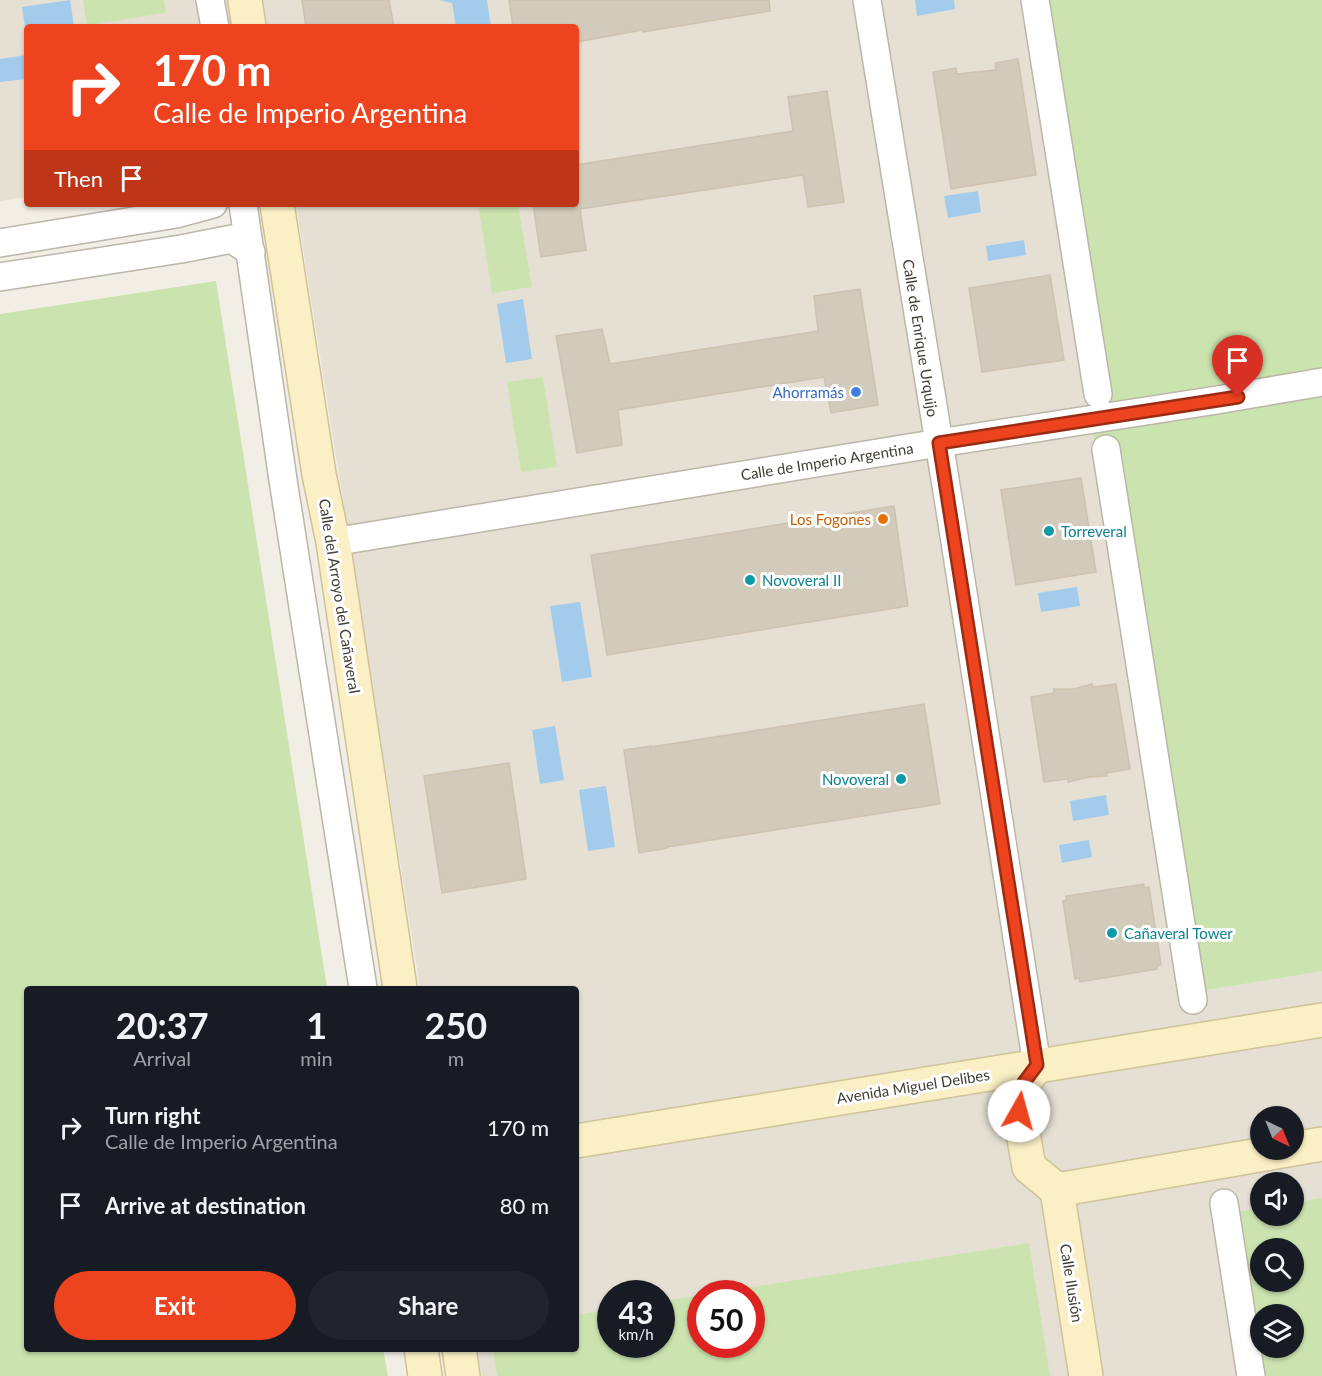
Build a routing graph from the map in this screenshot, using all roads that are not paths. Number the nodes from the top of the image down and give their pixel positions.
1 (210, 0) edge
2 (245, 0) edge
3 (867, 0) edge
4 (1035, 0) edge
5 (214, 24) edge
6 (249, 24) edge
7 (202, 207) edge
8 (244, 207) edge
9 (277, 207) edge
10 (0, 243) edge
11 (251, 252) junction
12 (0, 277) edge
13 (1322, 382) edge
14 (1098, 394) dead end
15 (939, 443) junction
16 (1106, 449) dead end
17 (333, 542) junction
18 (363, 986) edge
19 (400, 986) edge
20 (1193, 1000) dead end
21 (1322, 1020) edge
22 (1037, 1065) junction
23 (579, 1141) edge
24 (1322, 1144) edge
25 (1057, 1190) junction
26 (1224, 1203) dead end
27 (422, 1352) edge
28 (460, 1352) edge
29 (425, 1376) edge
30 (463, 1376) edge
31 (1086, 1376) edge
32 (1251, 1376) edge

1 - 5 street
2 - 6 main road
3 - 15 street, Calle de Enrique Urquijo
4 - 14 street
7 - 10 street
8 - 11 street
9 - 17 main road, Calle del Arroyo del Cañaveral
11 - 12 street
11 - 18 street
13 - 15 street, Calle de Imperio Argentina
15 - 17 street, Calle de Imperio Argentina
15 - 22 street, Calle de Enrique Urquijo
16 - 20 street
17 - 19 main road, Calle del Arroyo del Cañaveral
21 - 22 main road, Avenida Miguel Delibes
22 - 23 main road, Avenida Miguel Delibes
22 - 25 main road
24 - 25 main road
25 - 31 main road, Calle Ilusión
26 - 32 street
27 - 29 main road
28 - 30 main road

